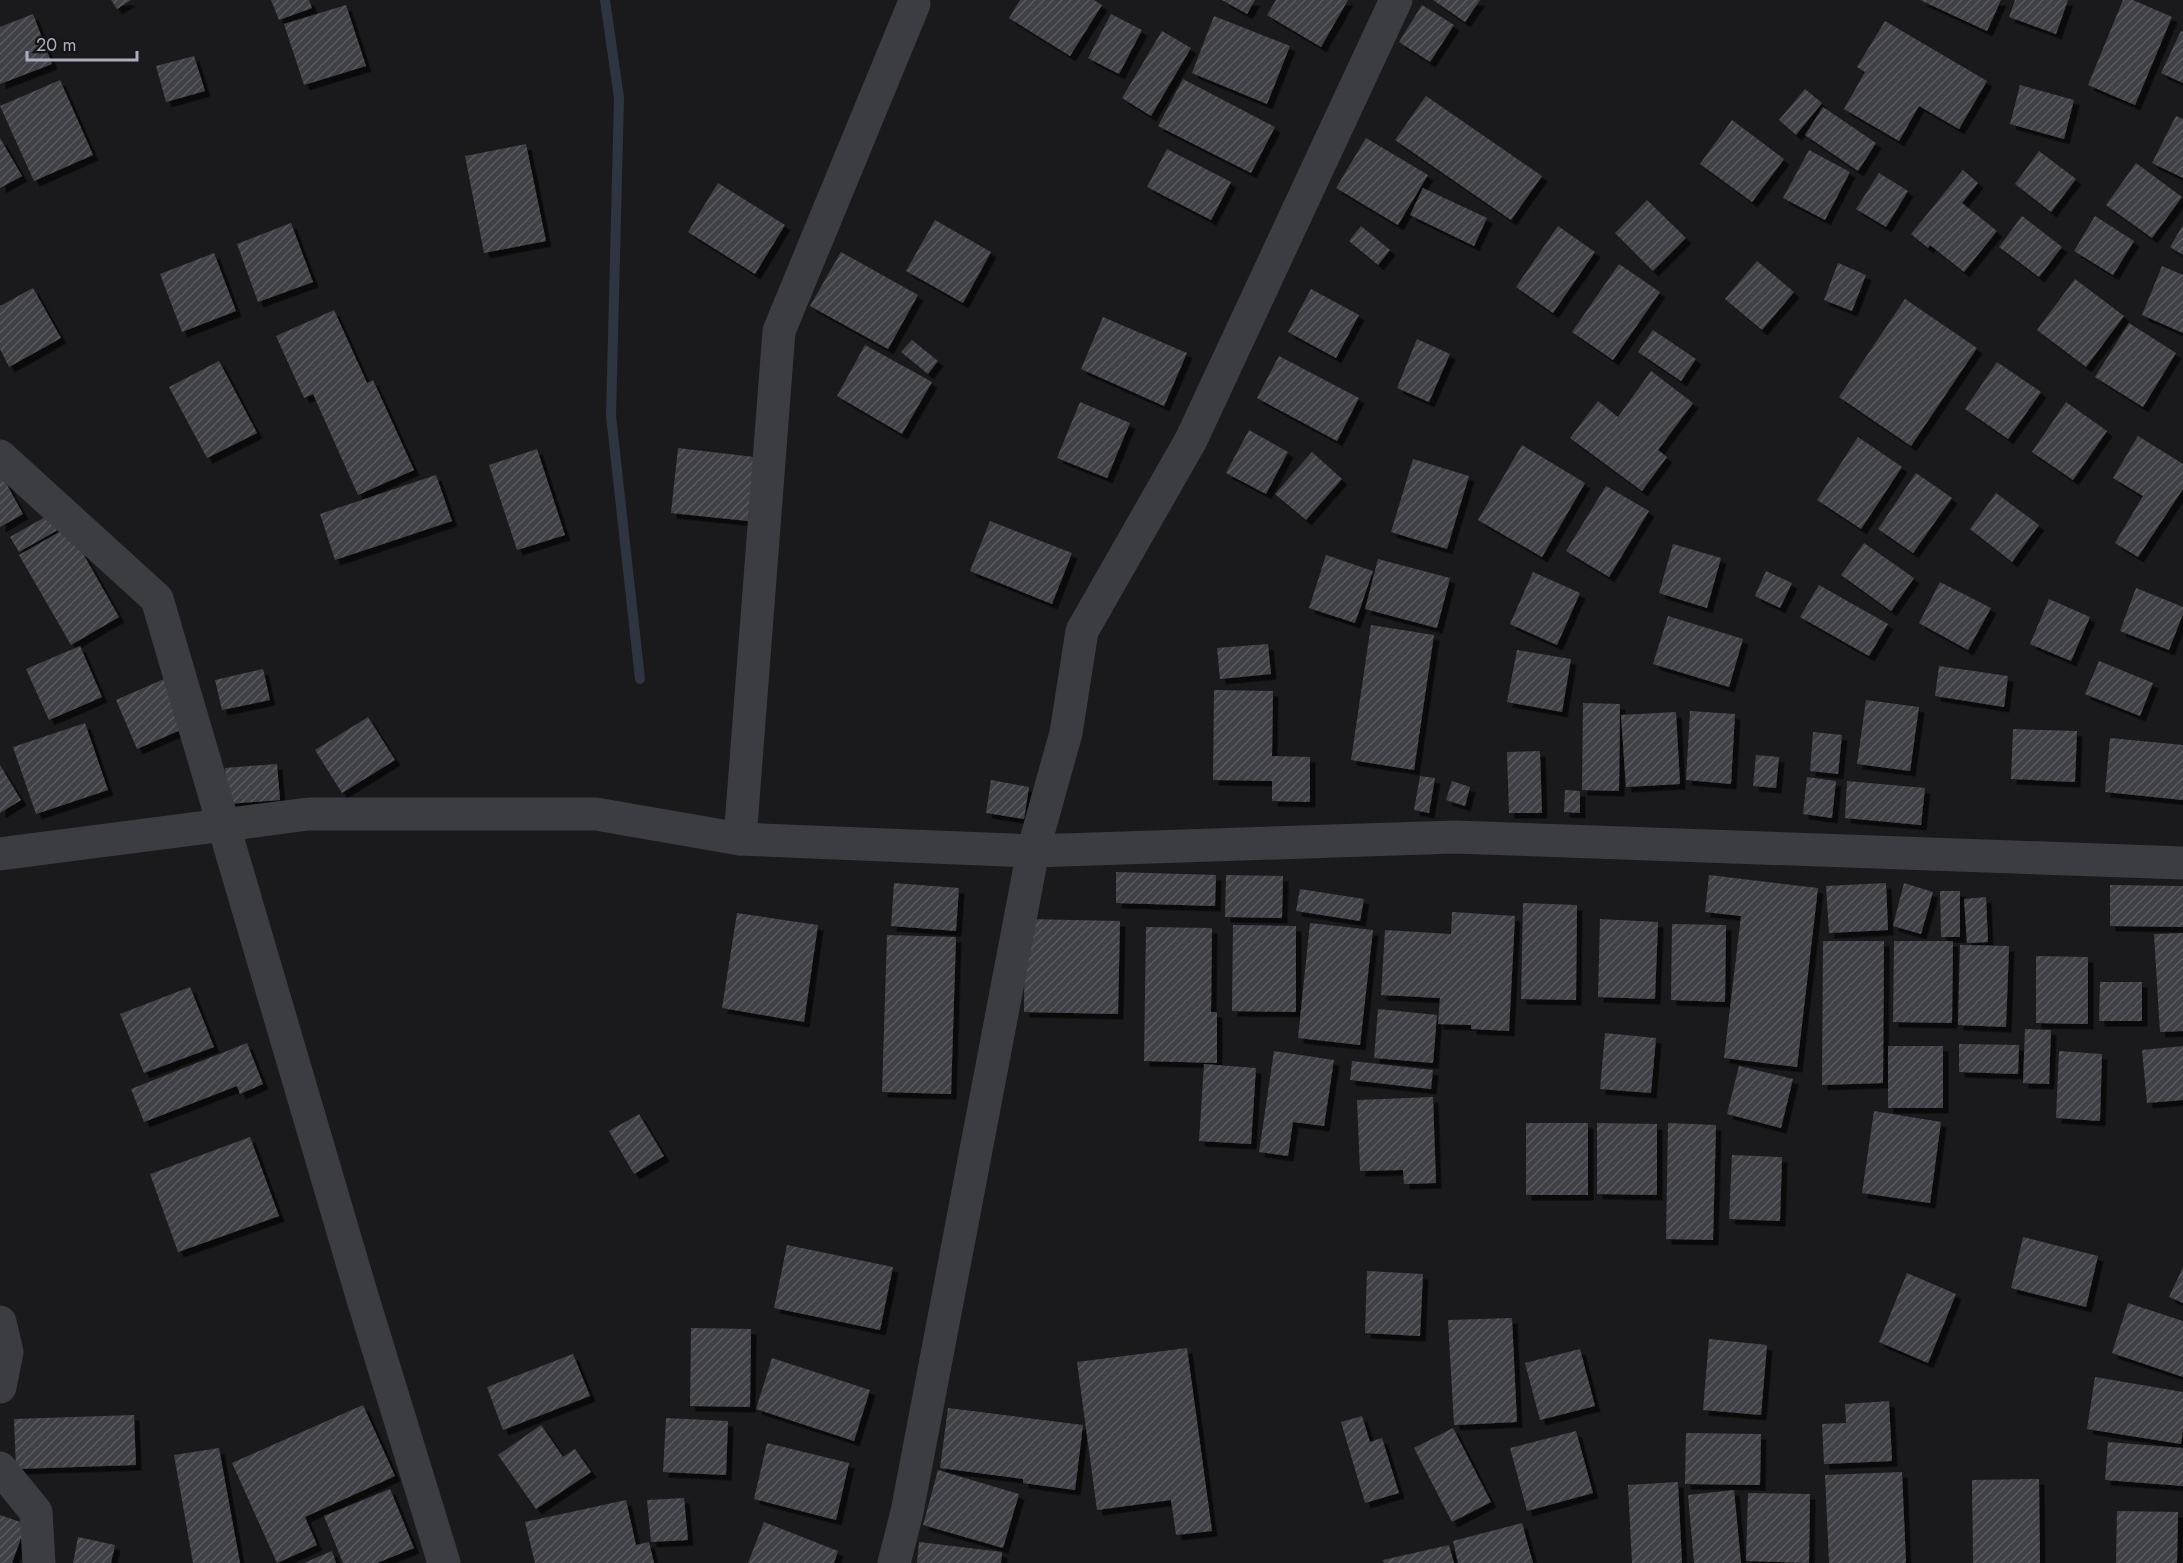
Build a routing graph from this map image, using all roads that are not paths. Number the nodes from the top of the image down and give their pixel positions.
1 (1396, 0) edge
2 (914, 4) dead end
3 (0, 456) edge
4 (223, 826) junction
5 (740, 839) junction
6 (1033, 851) junction
7 (2, 856) edge
8 (2183, 863) edge
9 (0, 1322) edge
10 (0, 1387) edge
11 (0, 1468) edge
12 (39, 1563) edge
13 (444, 1563) edge
14 (894, 1563) edge

1 - 6 street
2 - 5 street
3 - 4 street
4 - 5 street
4 - 7 street
4 - 13 street
5 - 6 street
6 - 8 street
6 - 14 street
9 - 10 street
11 - 12 street

